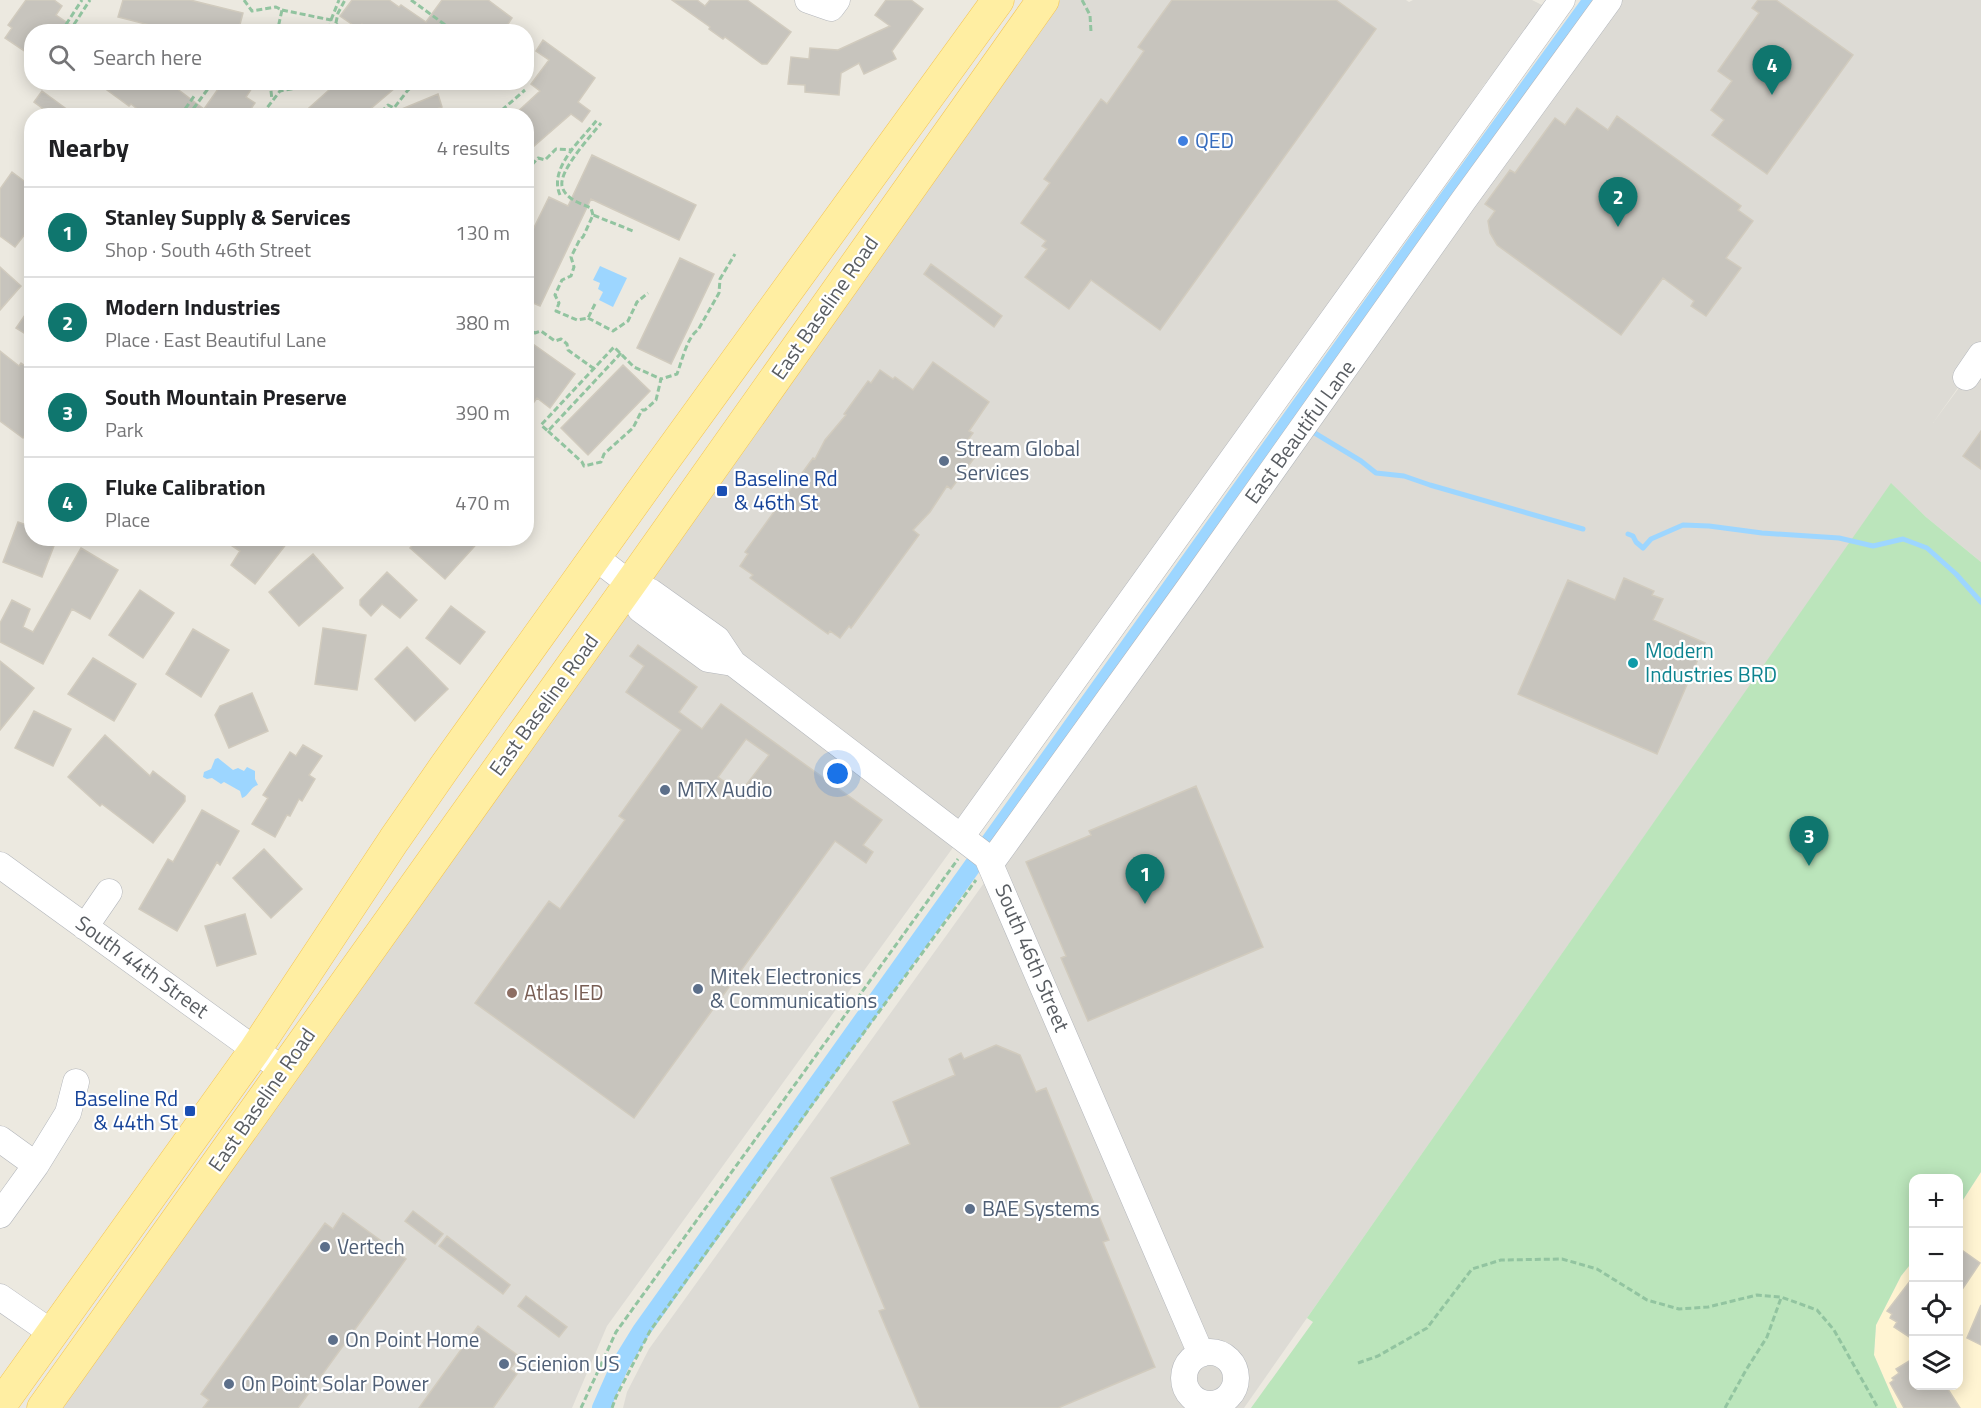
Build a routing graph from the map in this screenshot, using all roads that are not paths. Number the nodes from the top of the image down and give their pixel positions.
1 (998, 0) edge
2 (1043, 0) edge
3 (1562, 0) edge
4 (1609, 0) edge
5 (805, 265) junction
6 (838, 289) junction
7 (1981, 355) edge
8 (1966, 377) dead end
9 (595, 557) junction
10 (630, 584) junction
11 (444, 768) junction
12 (475, 801) junction
13 (976, 849) junction
14 (0, 865) edge
15 (109, 892) dead end
16 (85, 927) junction
17 (255, 1050) junction
18 (283, 1070) junction
19 (76, 1082) dead end
20 (0, 1139) edge
21 (36, 1165) junction
22 (0, 1215) edge
23 (0, 1297) edge
24 (52, 1333) junction
25 (82, 1353) junction
26 (1200, 1353) dead end
27 (0, 1406) edge
28 (43, 1408) edge

1 - 5 main road, East Baseline Road
2 - 6 main road, East Baseline Road
3 - 13 street, East Beautiful Lane
4 - 13 street, East Beautiful Lane
5 - 6 main road
5 - 9 main road, East Baseline Road
6 - 10 main road, East Baseline Road
7 - 8 street
9 - 10 street, South 46th Street
9 - 11 main road, East Baseline Road
10 - 12 main road, East Baseline Road
10 - 13 street, South 46th Street
11 - 12 main road
11 - 17 main road, East Baseline Road
12 - 18 main road, East Baseline Road
13 - 26 street, South 46th Street
14 - 16 street, South 44th Street
15 - 16 street
16 - 17 street, South 44th Street
17 - 18 street, South 44th Street
17 - 24 main road, East Baseline Road
18 - 25 main road, East Baseline Road
19 - 21 street
20 - 21 street
21 - 22 street
23 - 24 street
24 - 25 main road
24 - 27 main road, East Baseline Road
25 - 28 main road, East Baseline Road

